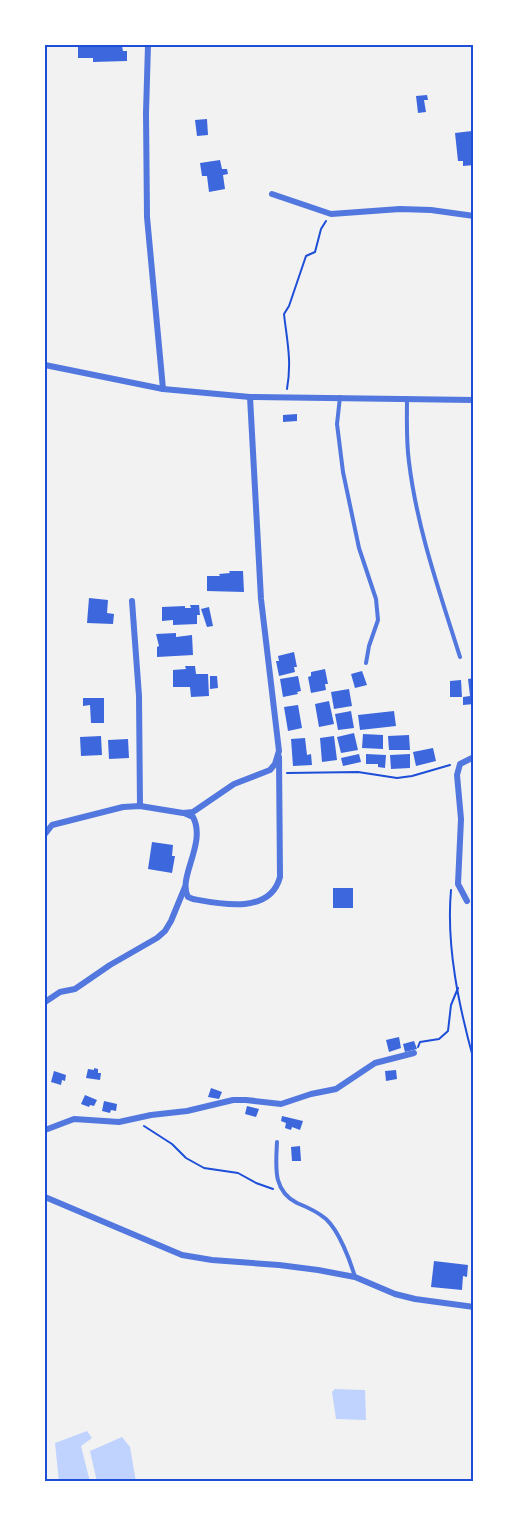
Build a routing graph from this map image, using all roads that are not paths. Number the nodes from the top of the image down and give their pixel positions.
1 (148, 45) edge
2 (272, 194) dead end
3 (474, 216) edge
4 (45, 364) edge
5 (164, 388) junction
6 (250, 397) junction
7 (340, 397) junction
8 (407, 397) junction
9 (474, 399) edge
10 (132, 600) dead end
11 (460, 657) dead end
12 (366, 663) dead end
13 (279, 751) junction
14 (474, 757) edge
15 (140, 806) junction
16 (183, 813) junction
17 (49, 826) edge
18 (45, 834) edge
19 (186, 887) junction
20 (467, 901) dead end
21 (45, 1002) edge
22 (414, 1053) road end
23 (45, 1130) edge
24 (277, 1142) dead end
25 (45, 1197) edge
26 (355, 1277) junction
27 (474, 1307) edge

1 - 5 street
2 - 3 street
4 - 5 street
5 - 6 street
6 - 7 street
6 - 13 street
7 - 8 street
7 - 12 lane
8 - 9 street
8 - 11 lane
10 - 15 street
13 - 16 street
13 - 19 street
14 - 20 street
15 - 16 street
15 - 17 street
16 - 19 street
17 - 18 street
19 - 21 street
22 - 23 street
24 - 26 lane
25 - 26 street
26 - 27 street

